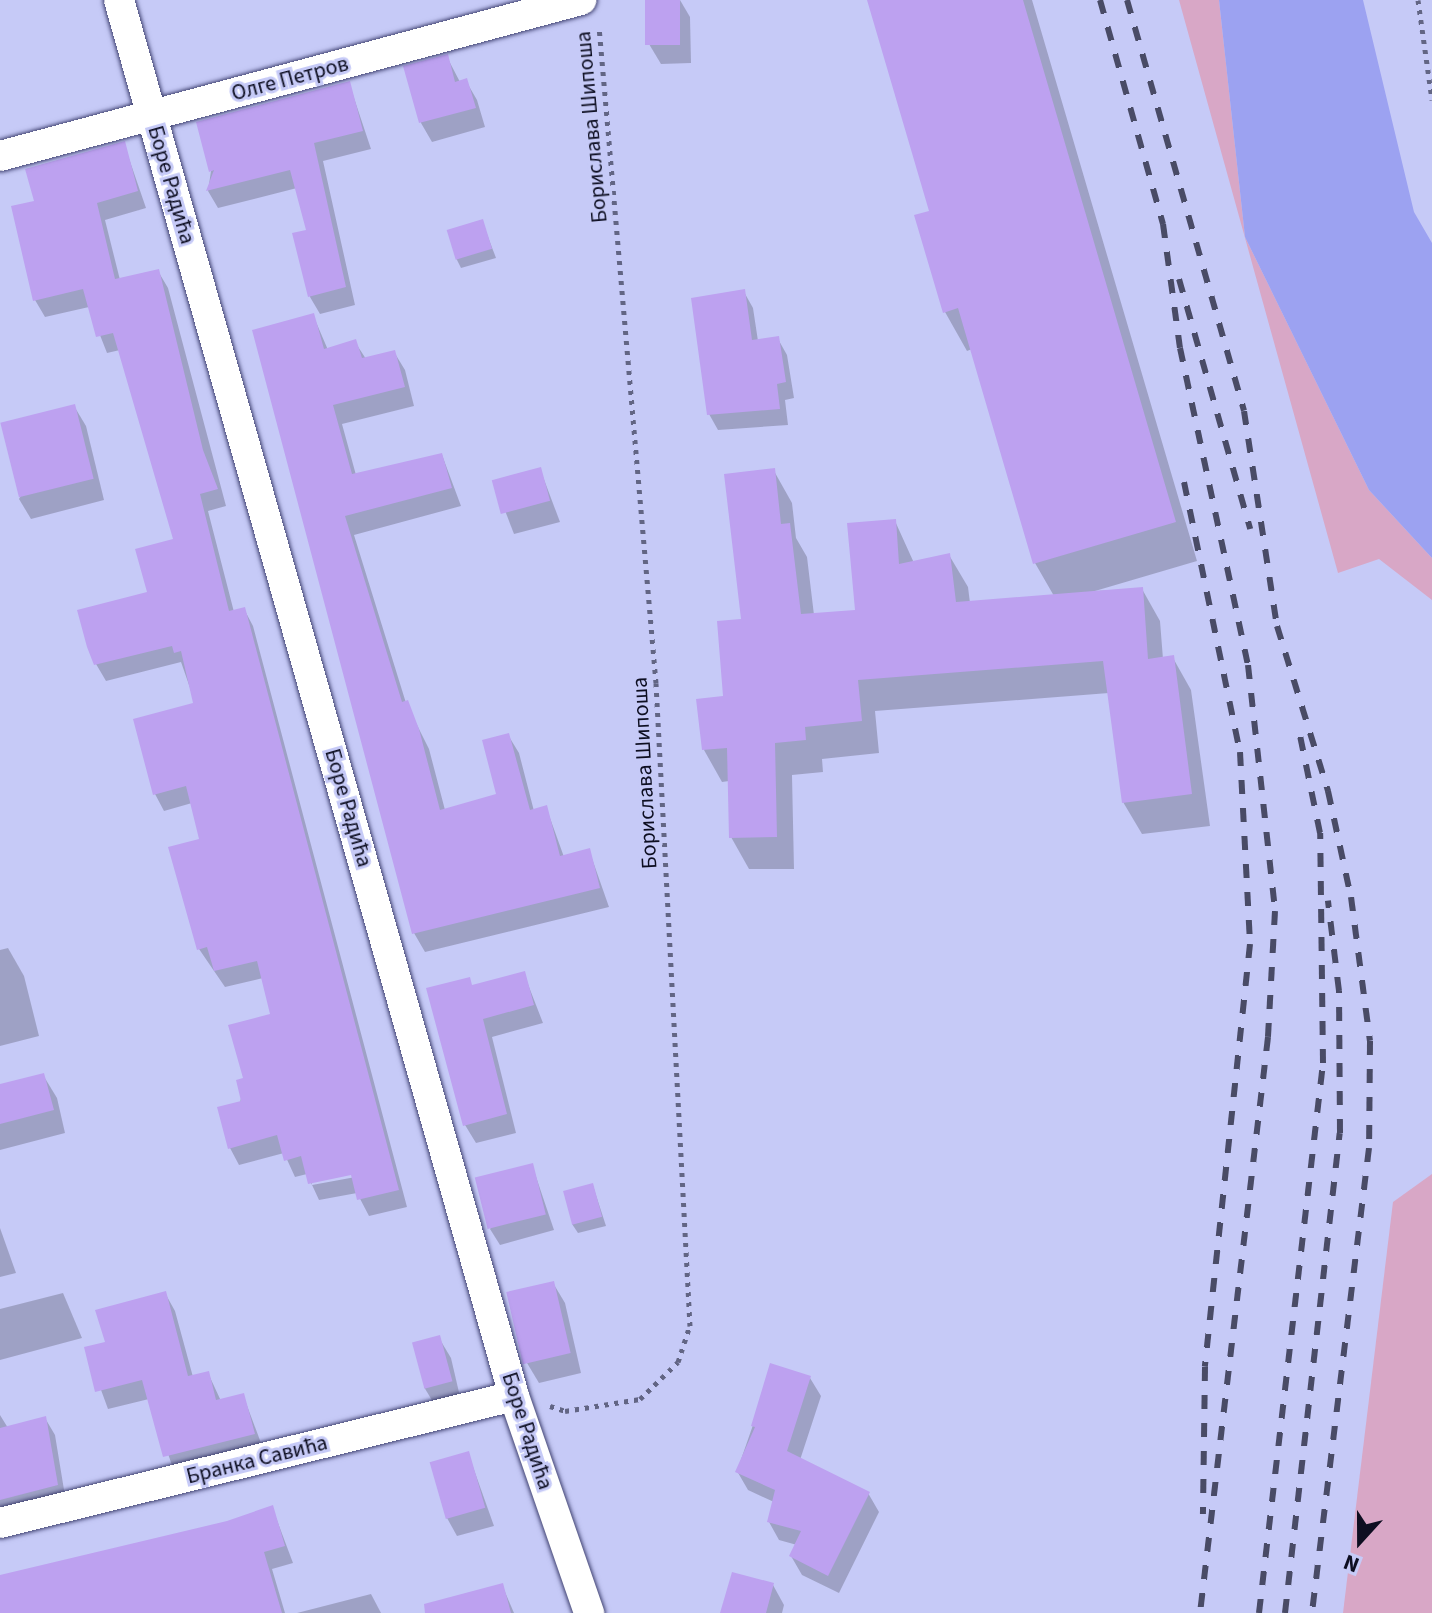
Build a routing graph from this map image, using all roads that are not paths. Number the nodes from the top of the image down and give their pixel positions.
1 (119, 0) edge
2 (589, 8) edge
3 (151, 116) junction
4 (0, 156) edge
5 (514, 1396) junction
6 (0, 1523) edge
7 (589, 1613) edge

1 - 3 street, Боре Радића
2 - 3 street, Олге Петров
3 - 4 street, Олге Петров
3 - 5 street, Боре Радића
5 - 6 street, Бранка Савића
5 - 7 street, Боре Радића

